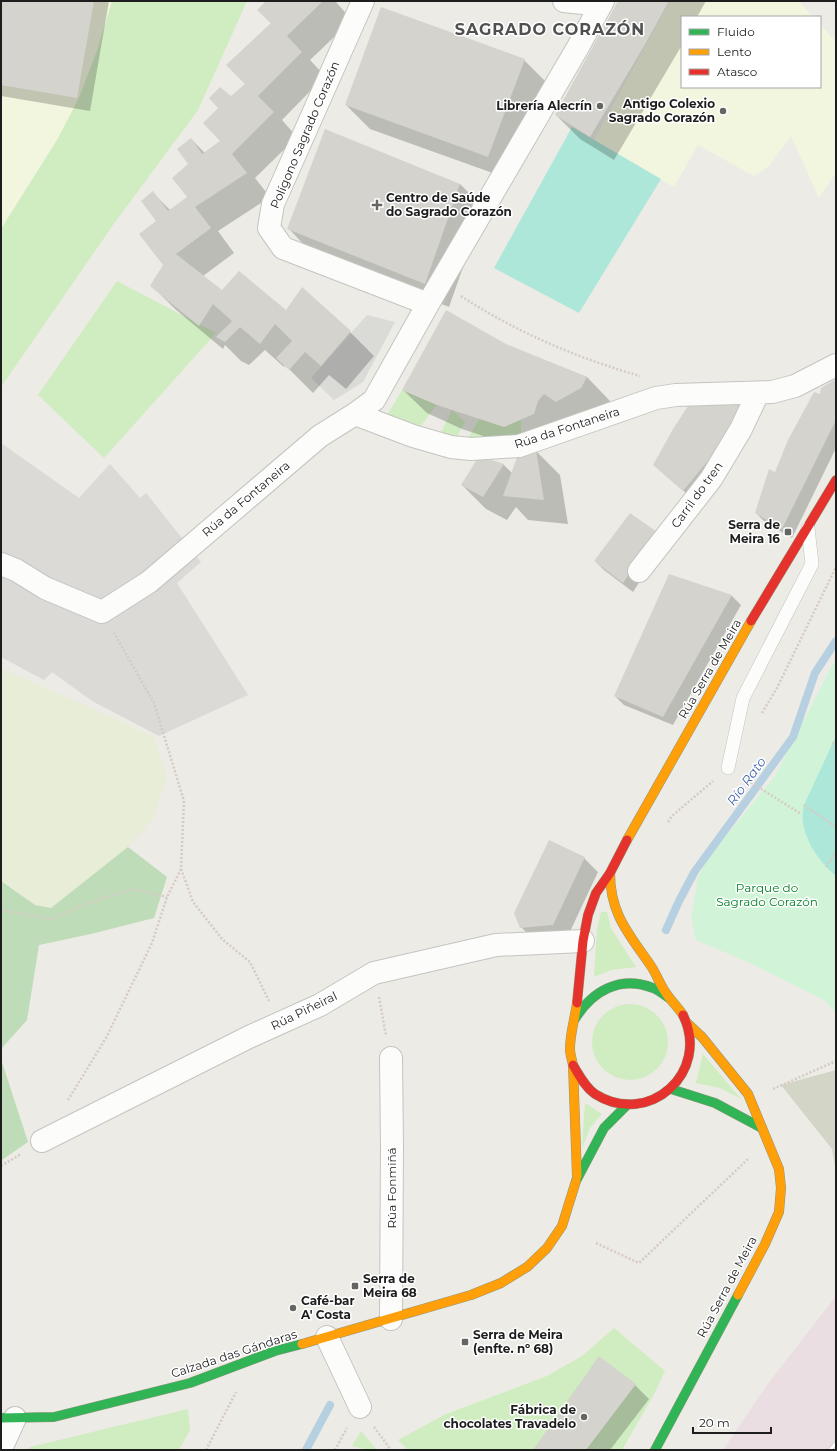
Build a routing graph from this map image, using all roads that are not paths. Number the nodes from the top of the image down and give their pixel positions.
1 (363, 1) edge
2 (564, 1) edge
3 (602, 3) edge
4 (428, 304) junction
5 (836, 365) edge
6 (758, 393) junction
7 (355, 414) junction
8 (836, 480) edge
9 (808, 528) junction
10 (1, 564) edge
11 (639, 571) dead end
12 (728, 768) road end
13 (610, 873) junction
14 (583, 942) junction
15 (669, 998) junction
16 (575, 1019) junction
17 (687, 1024) junction
18 (390, 1058) road end
19 (573, 1065) junction
20 (671, 1089) junction
21 (627, 1105) junction
22 (762, 1128) junction
23 (42, 1141) road end
24 (577, 1176) junction
25 (471, 1295) joint
26 (391, 1319) junction
27 (327, 1337) junction
28 (360, 1407) dead end
29 (8, 1418) edge
30 (1, 1449) edge
31 (655, 1450) edge

1 - 4 street, Polígono Sagrado Corazón
2 - 3 street
3 - 4 street
4 - 7 street
5 - 6 street, Rúa da Fontaneira
6 - 7 street, Rúa da Fontaneira
6 - 11 street, Carril do tren
7 - 10 street, Rúa da Fontaneira
8 - 9 street, Rúa Serra de Meira
9 - 12 lane
9 - 13 street, Rúa Serra de Meira
13 - 14 street, Rúa Serra de Meira
13 - 15 street, Rúa Serra de Meira
14 - 16 street, Rúa Serra de Meira
14 - 23 street, Rúa Piñeiral
15 - 16 street, Rúa Serra de Meira
15 - 17 street, Rúa Serra de Meira
16 - 19 street, Rúa Serra de Meira
17 - 20 street, Rúa Serra de Meira
17 - 22 street, Rúa Serra de Meira
18 - 26 street, Rúa Fonmiñá
19 - 21 street, Rúa Serra de Meira
19 - 24 street, Rúa Serra de Meira
20 - 21 street, Rúa Serra de Meira
20 - 22 street
21 - 24 street, Rúa Serra de Meira
22 - 31 street, Rúa Serra de Meira
24 - 25 street, Rúa Serra de Meira
25 - 26 street, Calzada das Gándaras
26 - 27 street, Calzada das Gándaras
27 - 28 street
27 - 29 street, Calzada das Gándaras
29 - 30 street

